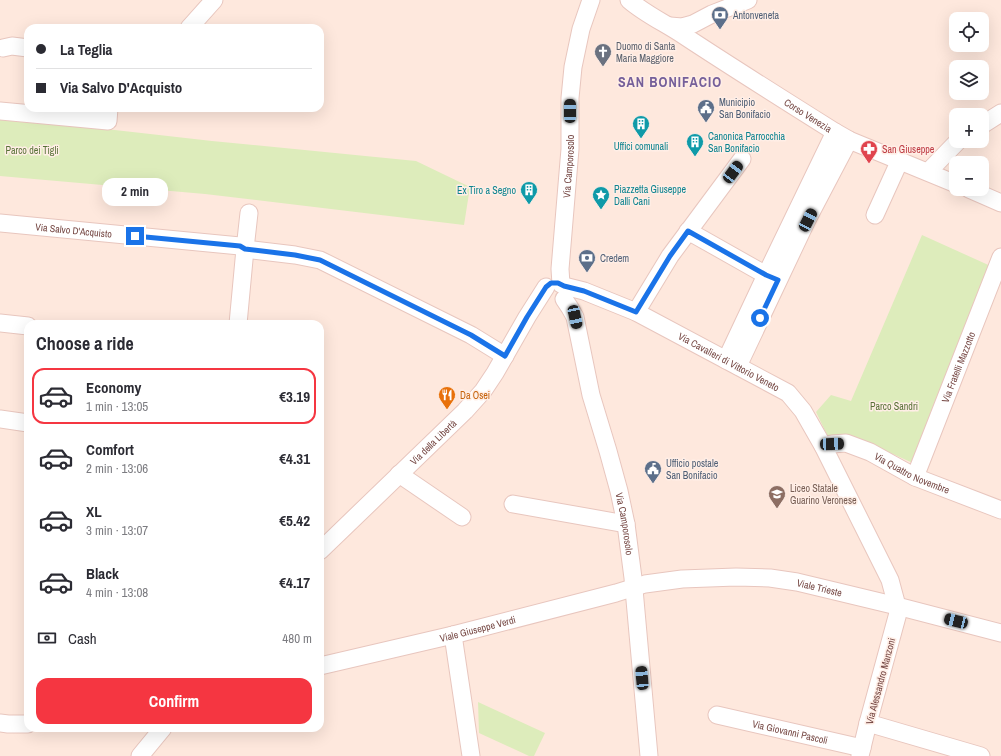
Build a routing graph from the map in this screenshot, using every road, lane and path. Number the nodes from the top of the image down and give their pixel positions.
1 (214, 0) edge
2 (591, 0) edge
3 (595, 0) edge
4 (748, 0) edge
5 (629, 1) edge
6 (585, 17) junction
7 (193, 24) edge
8 (670, 26) junction
9 (1, 48) edge
10 (24, 48) edge
11 (0, 111) edge
12 (24, 112) edge
13 (27, 112) edge
14 (1001, 113) edge
15 (109, 115) edge
16 (989, 121) edge
17 (842, 136) junction
18 (951, 148) edge
19 (742, 159) dead end
20 (900, 160) junction
21 (928, 172) junction
22 (949, 181) edge
23 (986, 196) edge
24 (1001, 202) edge
25 (249, 213) dead end
26 (875, 216) dead end
27 (0, 223) edge
28 (688, 231) junction
29 (245, 249) junction
30 (1001, 257) edge
31 (772, 278) junction
32 (558, 288) junction
33 (636, 312) junction
34 (238, 320) edge
35 (0, 324) edge
36 (24, 326) edge
37 (505, 356) junction
38 (732, 363) junction
39 (0, 419) edge
40 (24, 422) edge
41 (823, 446) junction
42 (399, 474) junction
43 (915, 477) junction
44 (513, 504) dead end
45 (1001, 510) edge
46 (462, 517) dead end
47 (626, 524) junction
48 (324, 547) edge
49 (634, 587) junction
50 (897, 606) junction
51 (1001, 633) edge
52 (453, 635) junction
53 (324, 665) edge
54 (717, 715) dead end
55 (0, 722) edge
56 (868, 723) junction
57 (24, 724) edge
58 (159, 732) edge
59 (861, 752) edge
60 (140, 756) edge
61 (471, 756) edge
62 (650, 756) edge
63 (981, 756) edge

1 - 7 street
2 - 6 street, Via Camporosolo
3 - 6 street, Via Camporosolo
4 - 8 street
5 - 8 street, Corso Venezia
6 - 32 street, Via Camporosolo
8 - 17 street, Corso Venezia
9 - 10 street
11 - 12 street
13 - 15 street
14 - 16 street
17 - 20 street, Corso Venezia
17 - 31 street
18 - 21 street
19 - 28 street
20 - 21 street, Corso Venezia
20 - 26 street
21 - 22 street, Corso Venezia
23 - 24 street
25 - 29 street
27 - 29 street, Via Salvo D'Acquisto
28 - 31 street
28 - 33 street
29 - 34 street
29 - 37 street, Via Salvo D'Acquisto
30 - 43 street, Via Fratelli Mazzotto
31 - 38 street
32 - 33 street, Via Cavalieri di Vittorio Veneto
32 - 37 street, Via della Libertà
32 - 47 street, Via Camporosolo
33 - 38 street, Via Cavalieri di Vittorio Veneto
35 - 36 street
37 - 42 street, Via della Libertà
38 - 41 street, Via Cavalieri di Vittorio Veneto
39 - 40 street
41 - 43 street, Via Quattro Novembre
41 - 50 street, Via Cavalieri di Vittorio Veneto
42 - 46 street
42 - 48 street, Via della Libertà
43 - 45 street, Via Quattro Novembre
44 - 47 street
47 - 49 street, Via Camporosolo
49 - 50 street, Viale Trieste
49 - 52 street, Viale Giuseppe Verdi
49 - 62 street, Via Camporosolo
50 - 51 street, Viale Trieste
50 - 56 street, Via Alessandro Manzoni
52 - 53 street, Viale Giuseppe Verdi
52 - 61 street
54 - 59 street, Via Giovanni Pascoli
55 - 57 street
56 - 59 street, Via Alessandro Manzoni
56 - 63 street
58 - 60 street

